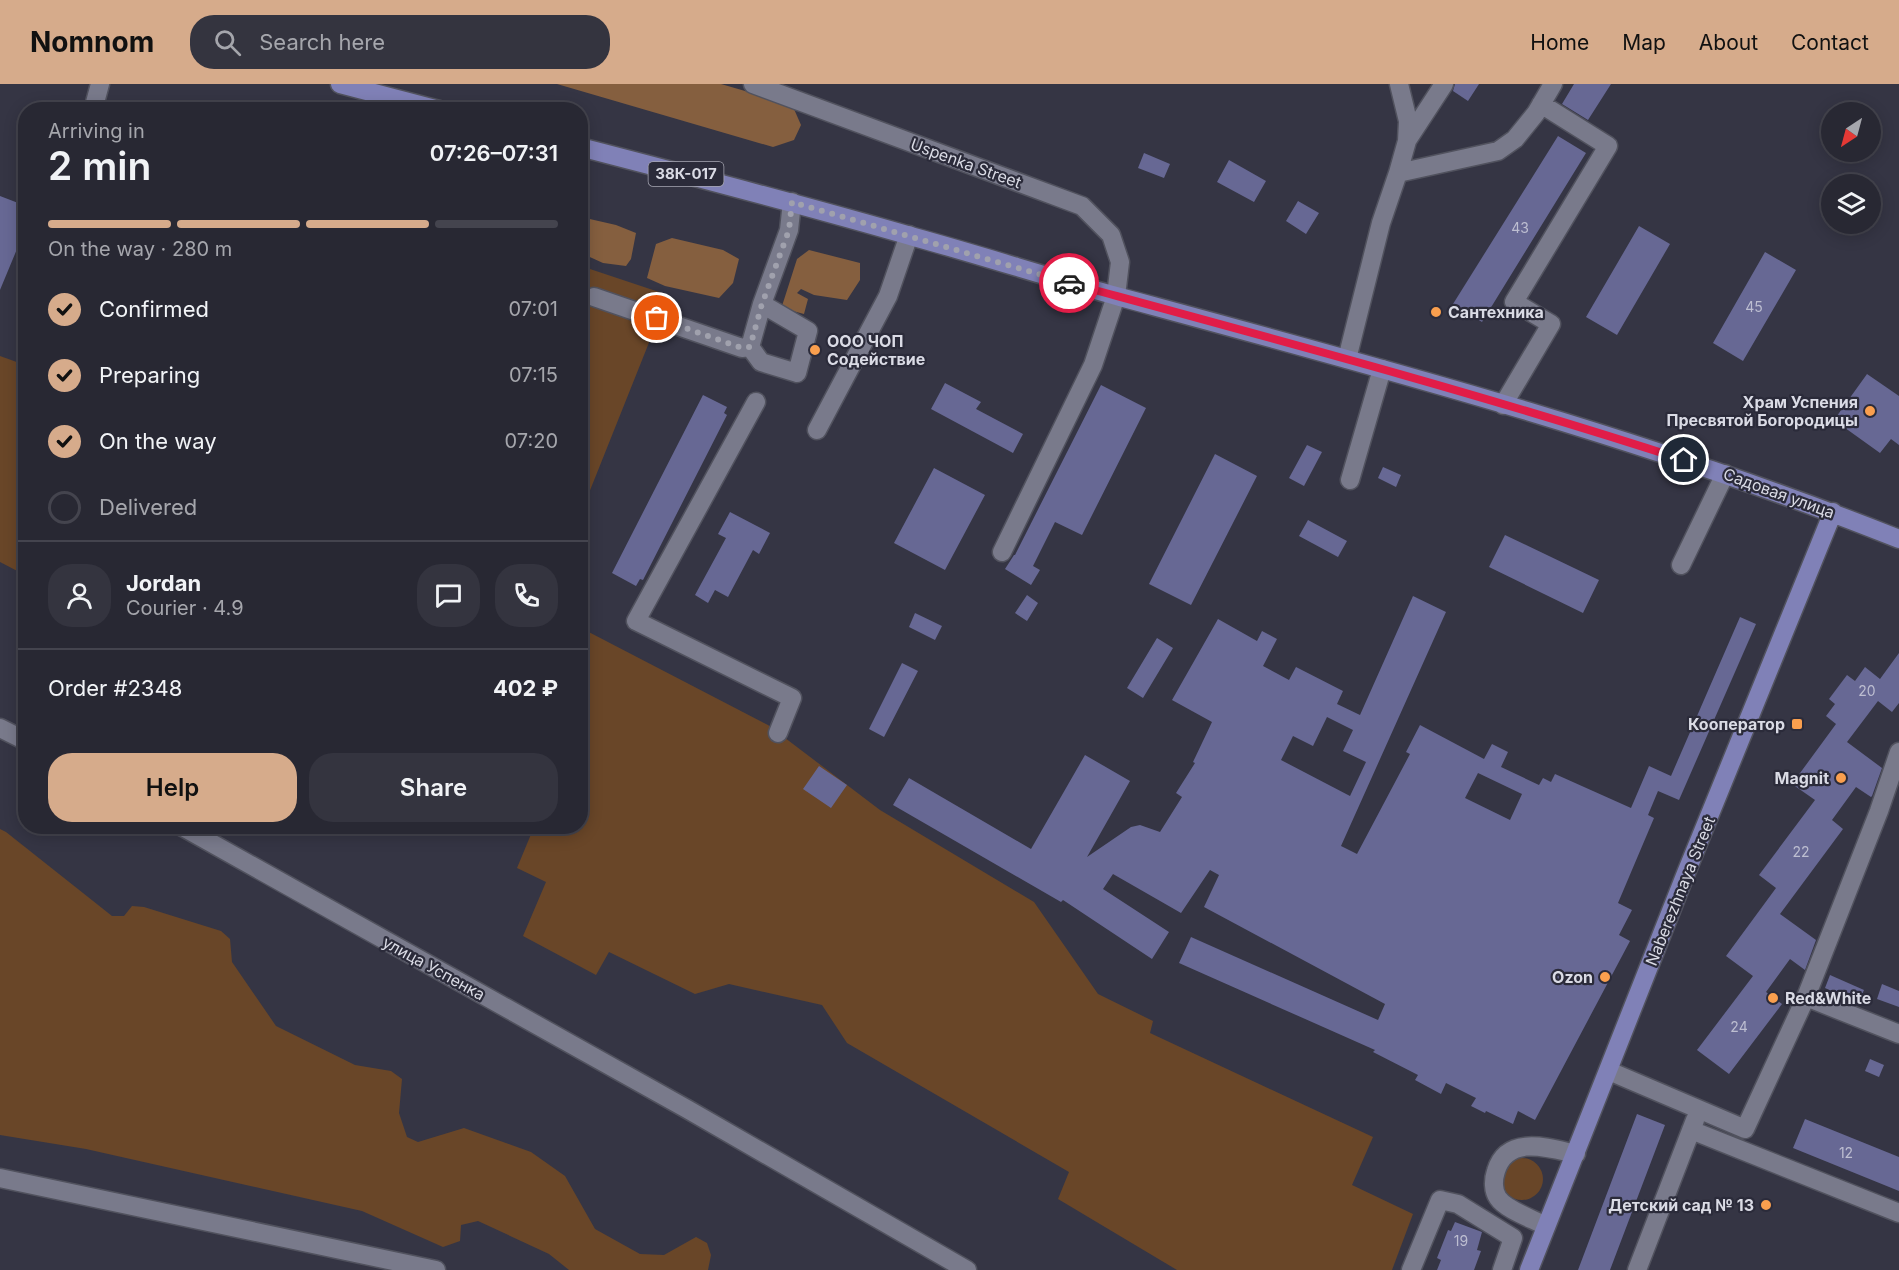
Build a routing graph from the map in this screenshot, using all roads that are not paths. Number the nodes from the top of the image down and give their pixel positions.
1 (100, 84) edge
2 (340, 84) edge
3 (753, 84) edge
4 (1399, 84) edge
5 (1444, 84) edge
6 (1554, 84) edge
7 (95, 102) edge
8 (409, 102) edge
9 (1541, 104) junction
10 (1407, 141) junction
11 (588, 149) edge
12 (1398, 173) junction
13 (792, 202) junction
14 (909, 235) junction
15 (1116, 296) junction
16 (594, 297) dead end
17 (762, 304) junction
18 (750, 347) junction
19 (1347, 358) junction
20 (1382, 369) junction
21 (756, 402) dead end
22 (1503, 405) junction
23 (818, 430) dead end
24 (1725, 474) junction
25 (1350, 480) dead end
26 (1833, 512) junction
27 (1899, 538) edge
28 (1002, 552) dead end
29 (1681, 565) dead end
30 (0, 728) edge
31 (778, 733) dead end
32 (18, 737) edge
33 (1899, 752) edge
34 (195, 834) edge
35 (1806, 997) junction
36 (1899, 1034) edge
37 (1609, 1071) junction
38 (1698, 1109) junction
39 (1690, 1130) junction
40 (1576, 1154) junction
41 (0, 1178) edge
42 (1899, 1213) edge
43 (1522, 1214) junction
44 (1546, 1226) junction
45 (1513, 1238) junction
46 (436, 1270) edge
47 (967, 1270) edge
48 (1411, 1270) edge
49 (1502, 1270) edge
50 (1529, 1270) edge
51 (1637, 1270) edge

1 - 7 street
2 - 8 main road
3 - 15 street, Uspenka Street
4 - 10 street
5 - 10 street
6 - 9 street
9 - 12 street
9 - 22 street
10 - 12 street
11 - 13 main road, 38К-017
12 - 19 street
13 - 14 main road, 38К-017
13 - 17 street
14 - 15 main road, 38К-017
14 - 23 street
15 - 19 main road, 38К-017
15 - 28 street, Uspenka Street
16 - 18 street
17 - 18 street
17 - 18 street
19 - 20 main road, Садовая улица / 38К-017
20 - 22 main road, Садовая улица / 38К-017
20 - 25 street
21 - 31 street
22 - 24 main road, Садовая улица / 38К-017
24 - 26 main road, Садовая улица / 38К-017
24 - 29 street
26 - 27 main road, Садовая улица / 38К-017
26 - 37 main road, Naberezhnaya Street
30 - 32 street
33 - 35 street
34 - 47 street, улица Успенка
35 - 36 street
35 - 38 street
37 - 38 street
37 - 40 main road, Naberezhnaya Street
38 - 39 street
39 - 42 street
39 - 51 street
40 - 43 street
40 - 44 main road, Naberezhnaya Street
41 - 46 street
43 - 44 street
43 - 45 street
44 - 50 main road, Naberezhnaya Street
45 - 48 street
45 - 49 street

